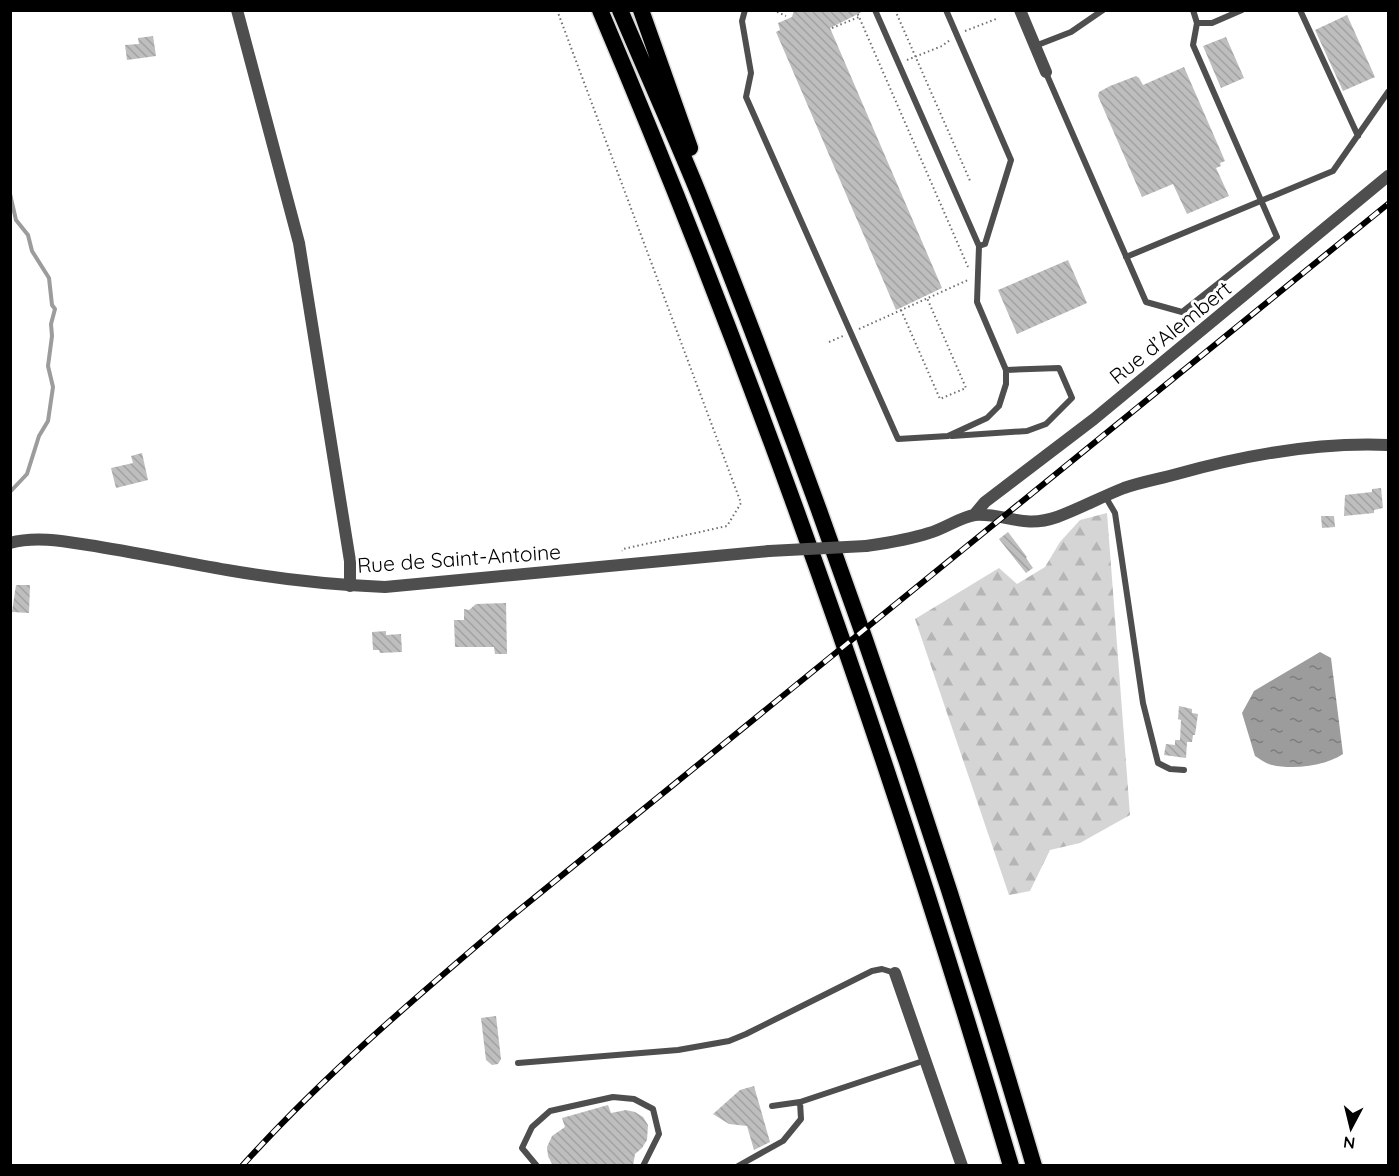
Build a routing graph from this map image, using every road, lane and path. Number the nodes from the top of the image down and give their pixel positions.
1 (237, 10) edge
2 (557, 10) edge
3 (600, 10) edge
4 (620, 10) edge
5 (641, 10) edge
6 (745, 10) edge
7 (773, 10) edge
8 (856, 10) edge
9 (875, 10) edge
10 (895, 10) edge
11 (946, 10) edge
12 (1020, 10) edge
13 (1103, 10) edge
14 (1193, 10) edge
15 (1242, 10) edge
16 (1300, 10) edge
17 (786, 16) dead end
18 (859, 17) junction
19 (996, 19) dead end
20 (1197, 23) junction
21 (832, 28) dead end
22 (957, 35) junction
23 (1035, 47) junction
24 (915, 56) junction
25 (898, 63) junction
26 (882, 70) junction
27 (1046, 72) joint
28 (1389, 92) edge
29 (1358, 136) junction
30 (1389, 176) edge
31 (971, 183) dead end
32 (697, 190) junction
33 (1261, 201) junction
34 (979, 246) junction
35 (1126, 257) junction
36 (975, 276) junction
37 (927, 298) junction
38 (901, 310) junction
39 (849, 333) junction
40 (829, 342) dead end
41 (1006, 370) junction
42 (948, 436) junction
43 (1389, 445) edge
44 (1105, 496) junction
45 (974, 515) junction
46 (10, 543) edge
47 (616, 565) junction
48 (350, 586) junction
49 (1184, 770) dead end
50 (896, 973) joint
51 (926, 1060) junction
52 (518, 1063) dead end
53 (800, 1102) junction
54 (772, 1106) dead end
55 (537, 1166) edge
56 (643, 1166) edge
57 (738, 1166) edge
58 (962, 1166) edge
59 (1011, 1166) edge
60 (1034, 1166) edge

1 - 48 street
2 - 47 path
3 - 59 highway
4 - 32 highway
5 - 32 highway
6 - 39 lane
7 - 17 path
8 - 18 path
9 - 25 lane
10 - 24 path
11 - 22 lane
12 - 23 street
13 - 23 lane
14 - 20 lane
15 - 20 lane
16 - 29 lane
18 - 21 path
18 - 26 path
19 - 22 path
20 - 33 lane
22 - 24 path
22 - 34 lane
23 - 27 street
24 - 25 path
24 - 31 path
25 - 26 path
25 - 34 lane
26 - 36 path
27 - 35 lane
28 - 29 lane
29 - 33 lane
30 - 45 street, Rue d’Alembert
32 - 60 highway
33 - 35 lane
33 - 35 lane
34 - 36 lane
36 - 37 path
36 - 41 lane
37 - 38 path
37 - 38 path
38 - 39 path
39 - 40 path
39 - 42 lane
41 - 42 lane
41 - 42 lane
43 - 44 street
44 - 45 street
44 - 49 lane
45 - 47 street, Rue de Saint-Antoine, bridge
46 - 48 street, Rue de Saint-Antoine
47 - 48 street, Rue de Saint-Antoine
50 - 51 street
50 - 52 lane
51 - 53 lane
51 - 58 street
53 - 54 lane
53 - 57 lane
55 - 56 lane

